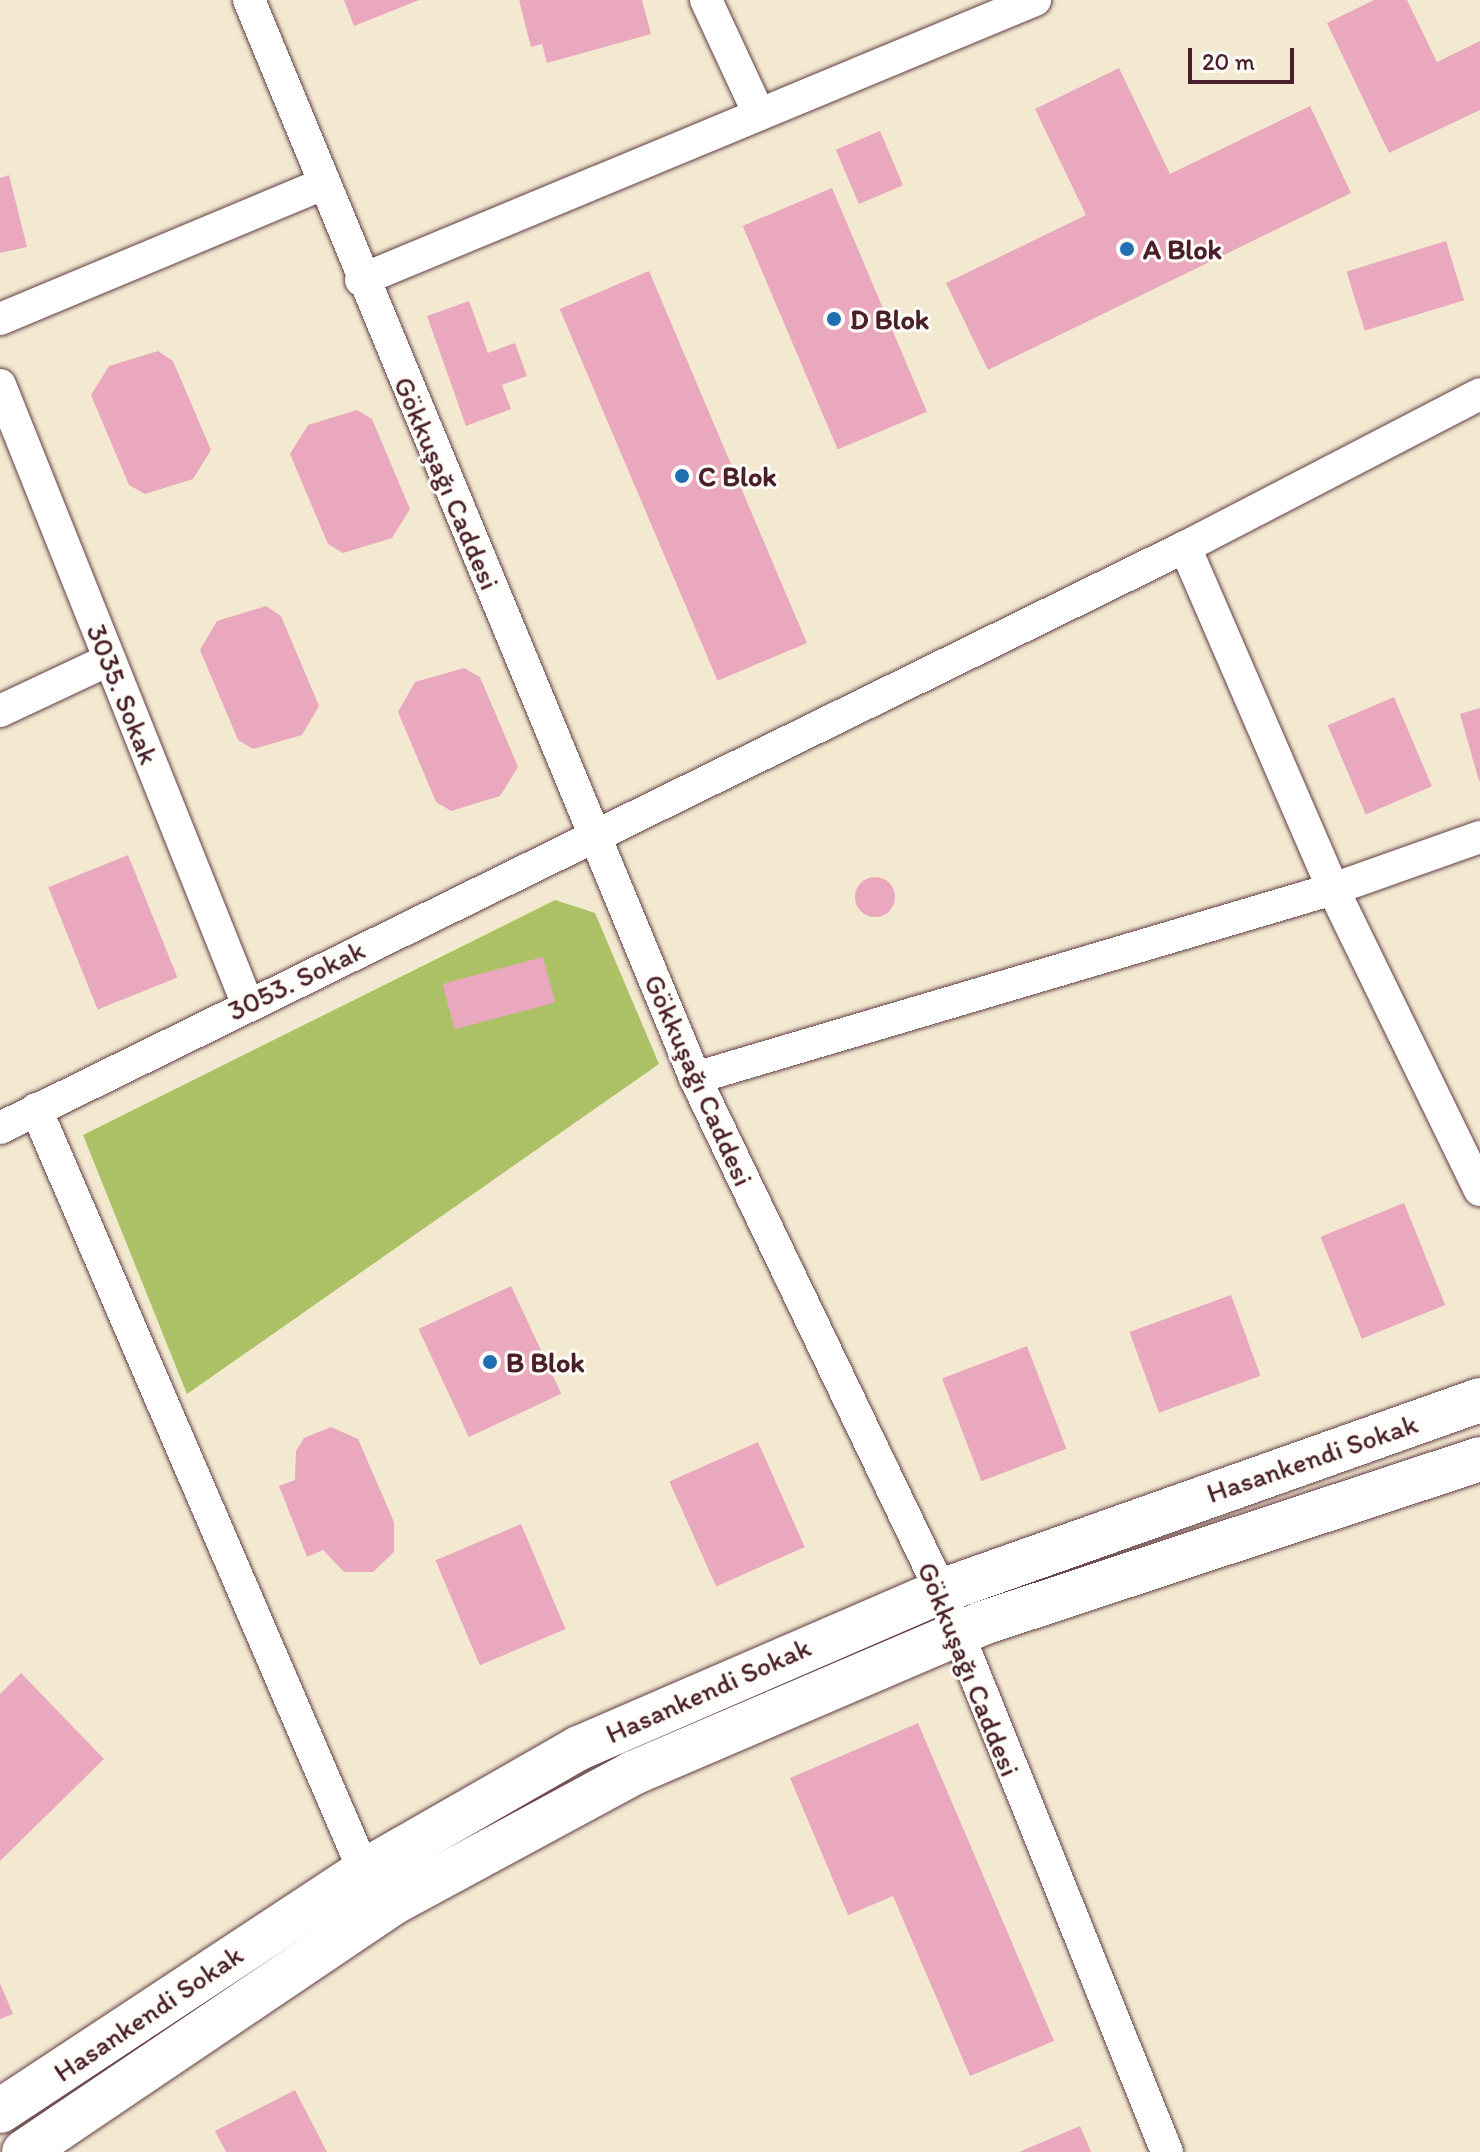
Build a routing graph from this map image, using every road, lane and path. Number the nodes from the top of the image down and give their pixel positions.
1 (249, 0) edge
2 (706, 0) edge
3 (1035, 0) edge
4 (758, 112) junction
5 (322, 184) junction
6 (361, 280) junction
7 (0, 319) edge
8 (0, 385) edge
9 (1480, 394) edge
10 (1185, 547) junction
11 (109, 660) junction
12 (0, 711) edge
13 (1480, 837) edge
14 (595, 838) junction
15 (1333, 889) junction
16 (247, 1003) junction
17 (695, 1078) junction
18 (36, 1109) junction
19 (0, 1128) edge
20 (1480, 1190) edge
21 (1480, 1400) edge
22 (1480, 1459) edge
23 (941, 1591) junction
24 (956, 1633) junction
25 (364, 1871) junction
26 (0, 2111) edge
27 (24, 2152) edge
28 (1167, 2152) edge

1 - 5 street, Gökkuşağı Caddesi
2 - 4 street
3 - 4 street
4 - 6 street
5 - 6 street, Gökkuşağı Caddesi
5 - 7 street
6 - 14 street, Gökkuşağı Caddesi
8 - 11 street, 3035. Sokak
9 - 10 street, 3053. Sokak
10 - 14 street, 3053. Sokak
10 - 15 street
11 - 12 street
11 - 16 street, 3035. Sokak
13 - 15 street
14 - 16 street, 3053. Sokak
14 - 17 street, Gökkuşağı Caddesi
15 - 17 street
15 - 20 street
16 - 18 street, 3053. Sokak
17 - 23 street, Gökkuşağı Caddesi
18 - 19 street, 3053. Sokak
18 - 25 street
21 - 23 main road, Hasankendi Sokak
22 - 24 main road, Hasankendi Sokak
23 - 24 street, Gökkuşağı Caddesi
23 - 25 main road, Hasankendi Sokak
24 - 27 main road, Hasankendi Sokak
24 - 28 street, Gökkuşağı Caddesi
25 - 26 main road, Hasankendi Sokak

